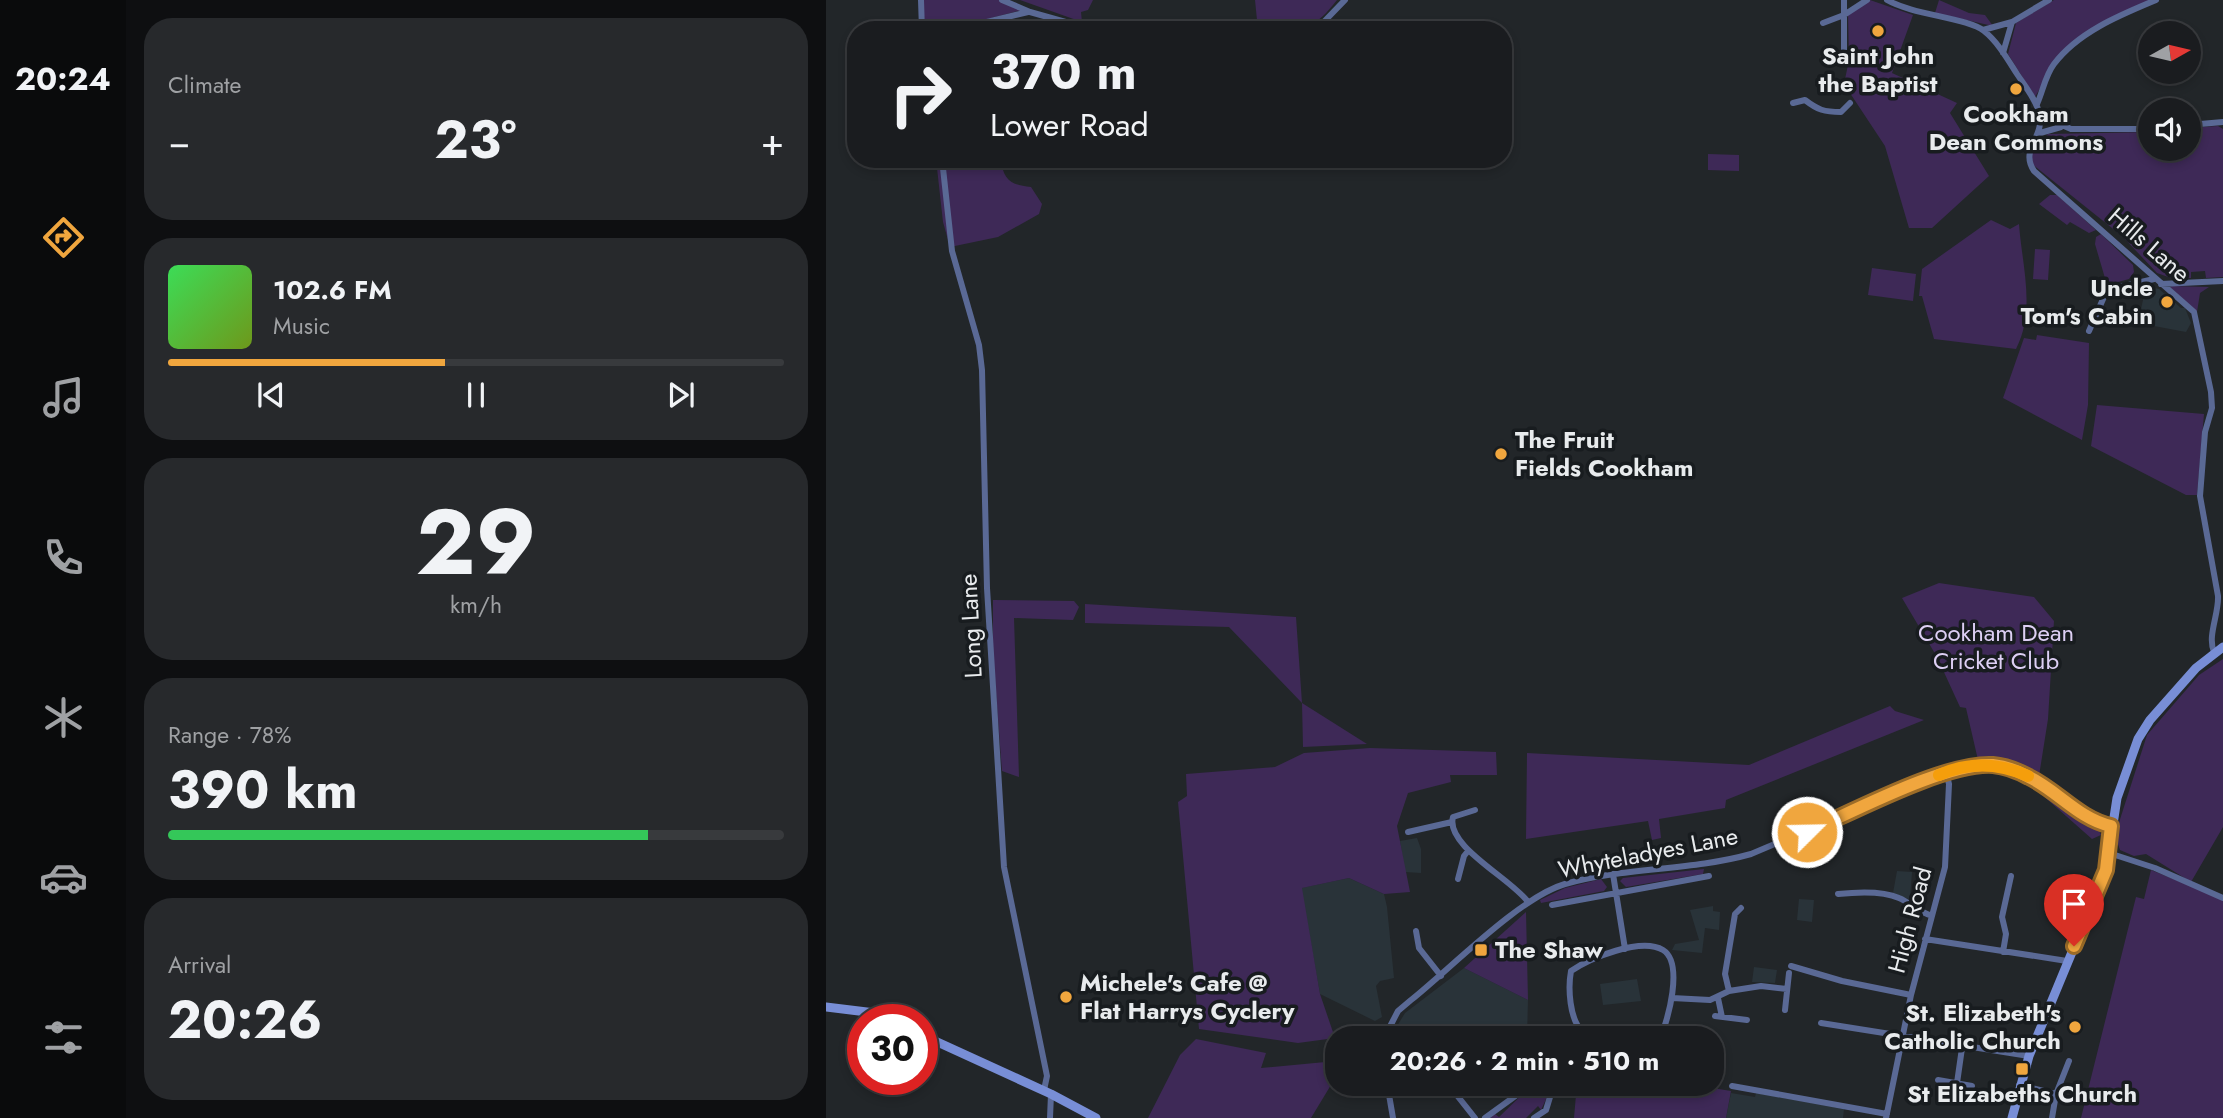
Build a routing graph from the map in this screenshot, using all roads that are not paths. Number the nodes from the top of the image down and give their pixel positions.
1 (921, 0) edge
2 (1002, 0) edge
3 (1345, 0) edge
4 (1844, 0) edge
5 (1867, 0) edge
6 (1887, 0) edge
7 (2049, 0) edge
8 (2156, 0) edge
9 (1030, 12) junction
10 (1844, 15) junction
11 (922, 21) edge
12 (992, 21) edge
13 (1062, 21) edge
14 (1325, 21) edge
15 (2012, 22) junction
16 (1823, 23) dead end
17 (1983, 30) junction
18 (2003, 53) junction
19 (1844, 62) dead end
20 (1793, 103) dead end
21 (1850, 103) dead end
22 (2036, 104) junction
23 (2040, 116) junction
24 (2223, 121) edge
25 (2201, 124) edge
26 (2061, 127) junction
27 (2138, 129) edge
28 (2040, 133) junction
29 (943, 168) edge
30 (2141, 267) junction
31 (2154, 279) junction
32 (2223, 281) edge
33 (2131, 282) junction
34 (2161, 284) junction
35 (2089, 331) dead end
36 (2219, 650) edge
37 (1946, 772) junction
38 (1475, 810) dead end
39 (1452, 822) junction
40 (2111, 826) junction
41 (1408, 832) dead end
42 (1468, 851) junction
43 (2109, 853) junction
44 (1613, 874) junction
45 (1709, 876) dead end
46 (2011, 876) dead end
47 (1458, 879) dead end
48 (1615, 894) junction
49 (1838, 894) dead end
50 (2223, 898) edge
51 (1528, 902) junction
52 (1552, 905) dead end
53 (1741, 908) dead end
54 (1932, 916) junction
55 (1416, 931) dead end
56 (1925, 939) junction
57 (1625, 949) junction
58 (2003, 952) junction
59 (2067, 961) junction
60 (1441, 976) junction
61 (1787, 989) junction
62 (1729, 991) junction
63 (1911, 995) junction
64 (1672, 998) junction
65 (1718, 998) junction
66 (826, 1007) edge
67 (847, 1010) edge
68 (1785, 1010) dead end
69 (1747, 1020) dead end
70 (1821, 1023) dead end
71 (1389, 1026) edge
72 (1581, 1026) edge
73 (1666, 1026) edge
74 (1902, 1037) junction
75 (938, 1042) edge
76 (1962, 1048) junction
77 (2029, 1056) junction
78 (2069, 1060) dead end
79 (1938, 1080) dead end
80 (1957, 1083) junction
81 (2019, 1085) junction
82 (1732, 1086) dead end
83 (1972, 1086) dead end
84 (1048, 1092) junction
85 (2056, 1094) junction
86 (1389, 1096) edge
87 (1458, 1096) edge
88 (1886, 1116) edge
89 (1050, 1118) edge
90 (1096, 1118) edge
91 (1392, 1118) edge
92 (1475, 1118) edge
93 (1485, 1118) edge
94 (1534, 1118) edge
95 (2012, 1118) edge
96 (2052, 1118) edge

1 - 11 street
2 - 9 street
3 - 14 street
4 - 10 street
5 - 10 street
6 - 17 street
7 - 15 street
8 - 22 street
9 - 12 street
9 - 13 street
10 - 16 street
10 - 19 street
15 - 17 street
15 - 18 street
17 - 18 street, Hills Lane
18 - 22 street, Hills Lane
20 - 21 street
22 - 23 street, Hills Lane
23 - 26 street
23 - 28 street, Hills Lane
24 - 25 street
26 - 27 street
26 - 28 street
28 - 30 street, Hills Lane
29 - 84 street, Long Lane
30 - 31 street, Hills Lane
30 - 33 street
31 - 33 street
31 - 34 street, Hills Lane
32 - 34 street
33 - 35 street
34 - 36 street, Hills Lane
36 - 40 street
37 - 40 street, Whyteladyes Lane
37 - 44 street, Whyteladyes Lane
37 - 54 street, High Road
38 - 39 street
39 - 41 street
39 - 42 street
40 - 43 street
42 - 47 street
42 - 51 street
43 - 50 street
43 - 59 street
44 - 48 street
44 - 51 street, Whyteladyes Lane
45 - 48 street
46 - 58 street
48 - 52 street
48 - 57 street
49 - 54 street
51 - 60 street, Whyteladyes Lane
53 - 62 street
54 - 56 street, High Road
55 - 60 street
56 - 58 street
56 - 63 street, High Road
57 - 64 street
57 - 72 street
58 - 59 street
59 - 77 street
60 - 71 street, Whyteladyes Lane
61 - 62 street
61 - 63 street
61 - 68 street
62 - 65 street
63 - 74 street, High Road
64 - 65 street
64 - 73 street
65 - 69 street
66 - 67 street
70 - 74 street
74 - 76 street
74 - 88 street, High Road
75 - 84 street
76 - 77 street
76 - 80 street
77 - 81 street
78 - 85 street
79 - 80 street
80 - 83 street
81 - 85 street
81 - 95 street
82 - 88 street
84 - 89 street, Long Lane
84 - 90 street
85 - 96 street
86 - 91 street
87 - 92 street
93 - 94 street

